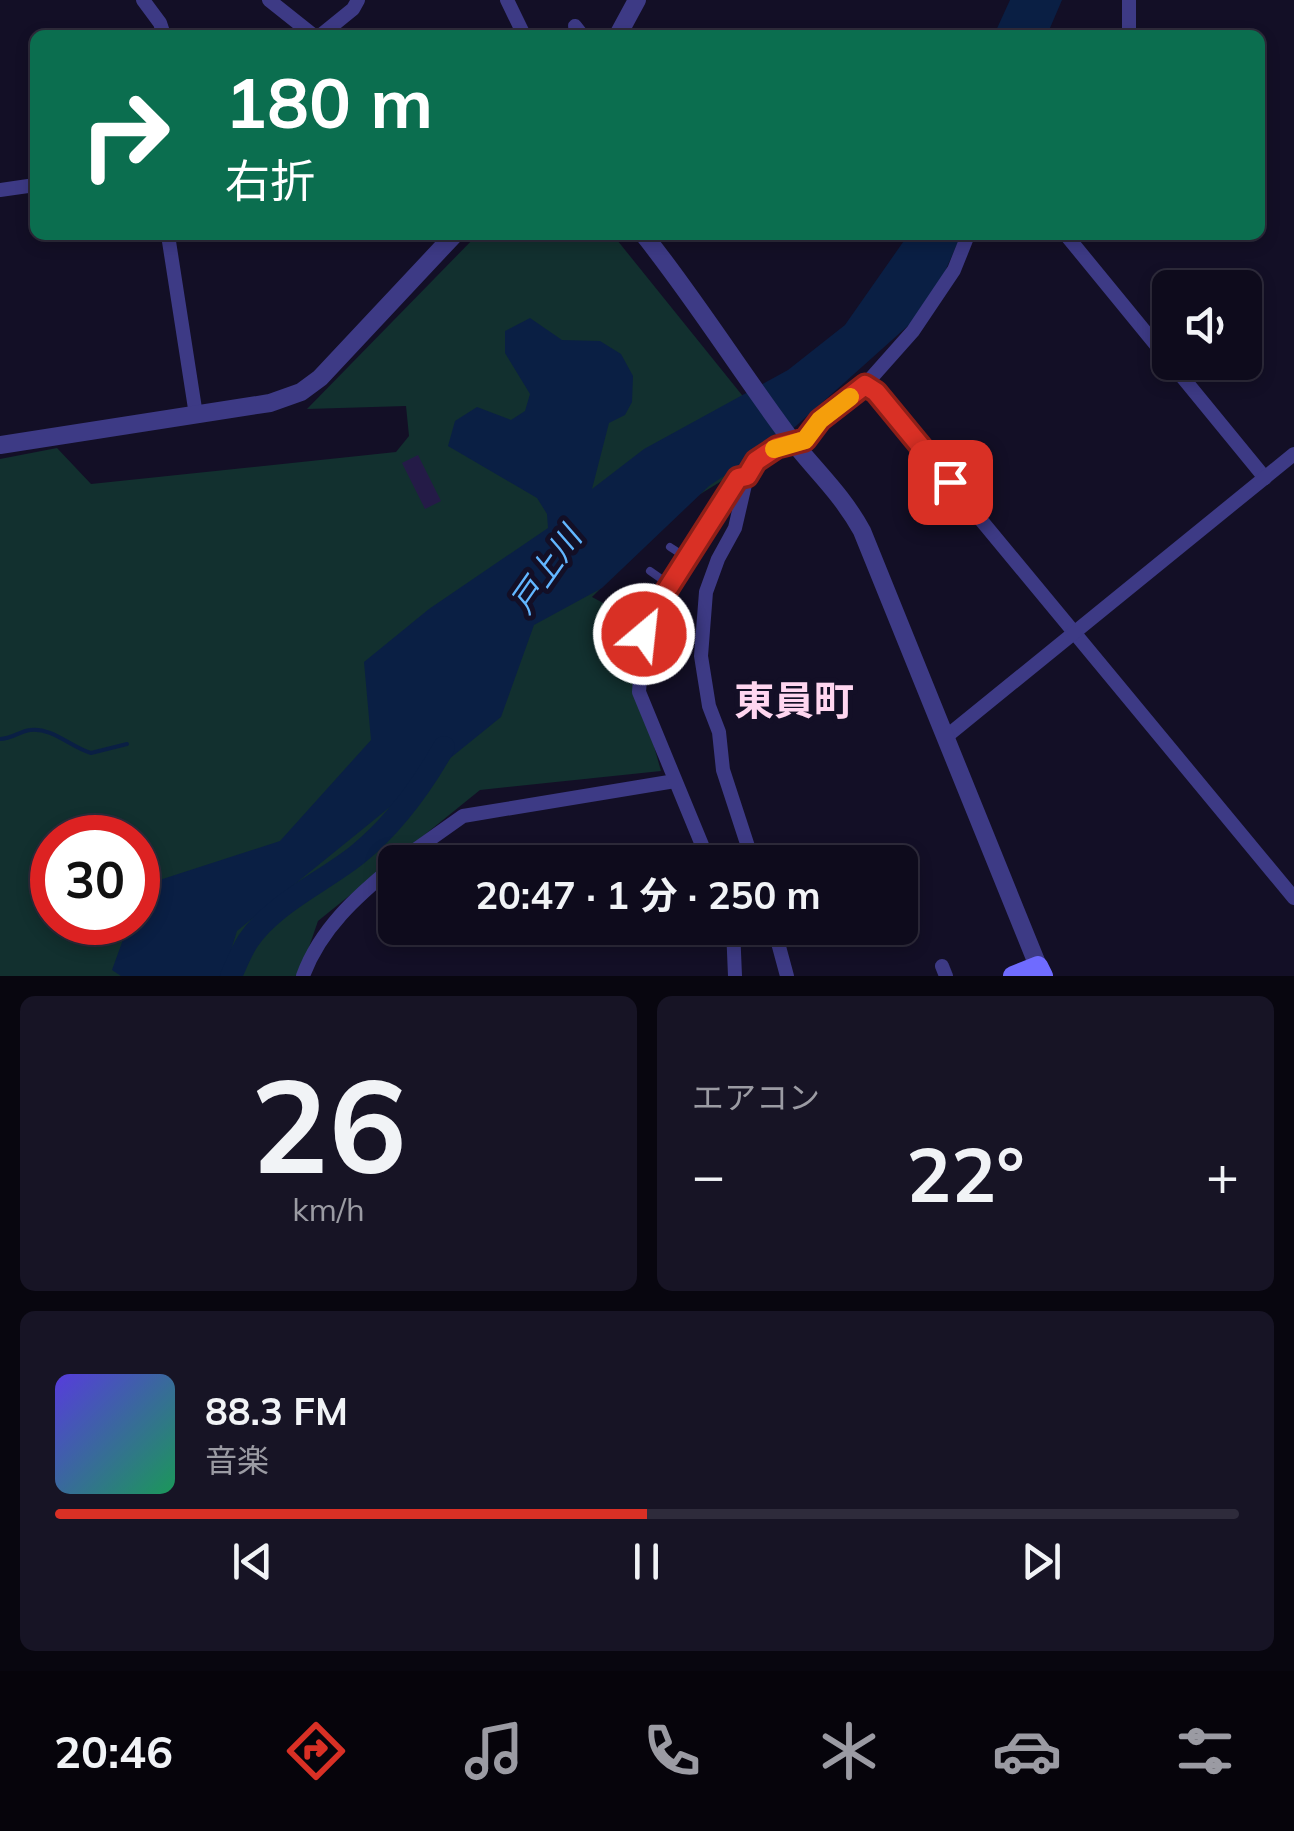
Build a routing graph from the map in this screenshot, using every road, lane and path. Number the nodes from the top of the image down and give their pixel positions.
1 (142, 0) edge
2 (269, 0) edge
3 (358, 0) edge
4 (507, 0) edge
5 (637, 0) edge
6 (1129, 0) edge
7 (162, 30) edge
8 (307, 30) edge
9 (327, 30) edge
10 (522, 30) edge
11 (621, 30) edge
12 (1129, 30) edge
13 (30, 185) edge
14 (0, 190) edge
15 (169, 240) edge
16 (449, 240) edge
17 (648, 240) edge
18 (966, 240) edge
19 (1070, 240) edge
20 (1152, 340) edge
21 (1185, 380) edge
22 (865, 385) junction
23 (196, 415) junction
24 (791, 438) junction
25 (0, 445) edge
26 (1294, 454) edge
27 (747, 476) junction
28 (1265, 478) junction
29 (670, 547) dead end
30 (687, 558) junction
31 (650, 572) dead end
32 (670, 585) junction
33 (631, 594) dead end
34 (654, 610) junction
35 (1076, 632) junction
36 (946, 736) junction
37 (675, 781) junction
38 (423, 845) edge
39 (701, 845) edge
40 (747, 845) edge
41 (378, 881) edge
42 (1294, 898) edge
43 (733, 945) edge
44 (779, 945) edge
45 (1040, 971) edge
46 (303, 976) edge
47 (734, 976) edge
48 (787, 976) edge
49 (1013, 976) edge

1 - 7 street
2 - 8 street
3 - 9 street
4 - 10 street
5 - 11 street
6 - 12 street
13 - 14 street
15 - 23 street
16 - 23 street
17 - 24 street
18 - 22 street
19 - 20 street
21 - 28 street
22 - 24 street
22 - 35 street
23 - 25 street
24 - 27 street
24 - 36 street
26 - 28 street
27 - 30 street
27 - 40 street
28 - 35 street
29 - 30 lane
30 - 32 street
31 - 32 lane
32 - 34 street
33 - 34 lane
34 - 37 street
35 - 36 street
35 - 42 street
36 - 45 street
37 - 38 street
37 - 39 street
41 - 46 street
43 - 47 street
44 - 48 street
45 - 49 main road

